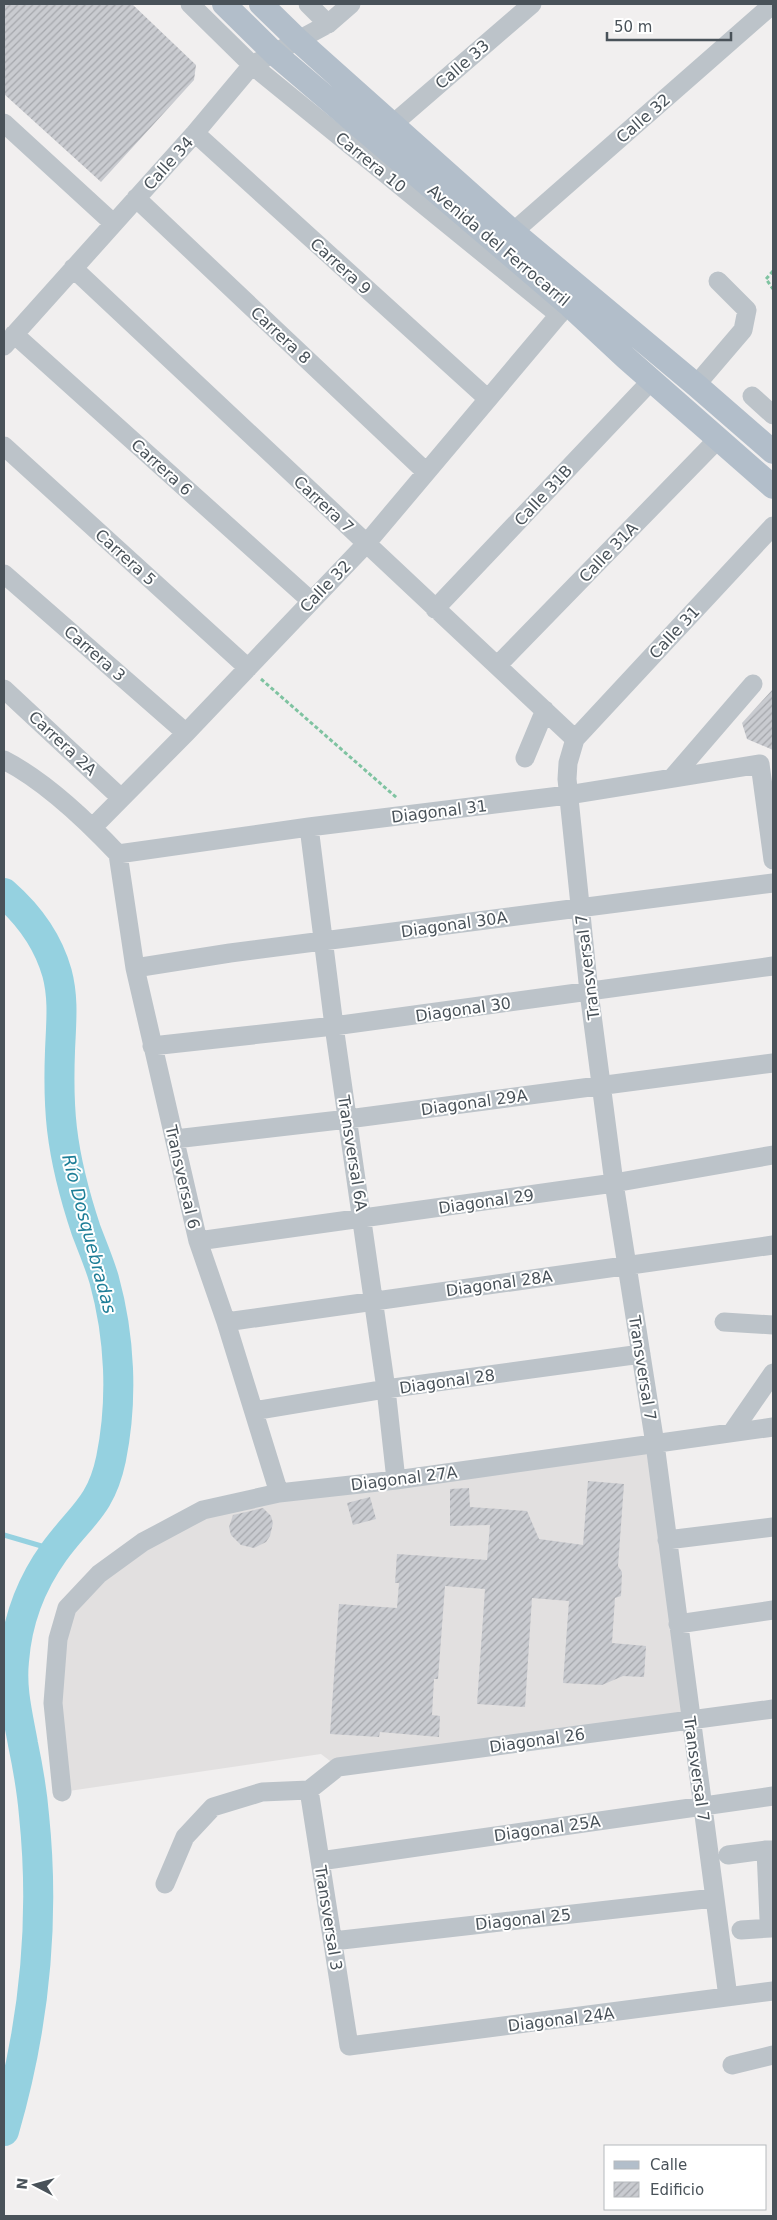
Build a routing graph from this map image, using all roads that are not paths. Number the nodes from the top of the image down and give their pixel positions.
1 (190, 4) edge
2 (224, 4) edge
3 (260, 4) edge
4 (308, 4) edge
5 (350, 4) edge
6 (532, 4) edge
7 (773, 4) edge
8 (328, 24) junction
9 (299, 41) junction
10 (274, 53) junction
11 (252, 65) junction
12 (4, 123) edge
13 (393, 124) junction
14 (195, 132) junction
15 (136, 198) junction
16 (113, 223) junction
17 (513, 232) junction
18 (73, 268) junction
19 (718, 281) dead end
20 (563, 309) junction
21 (9, 340) edge
22 (651, 380) junction
23 (696, 385) junction
24 (752, 396) dead end
25 (488, 398) junction
26 (773, 416) edge
27 (718, 439) junction
28 (4, 446) edge
29 (773, 452) edge
30 (426, 472) junction
31 (773, 487) edge
32 (773, 526) edge
33 (366, 544) junction
34 (4, 574) edge
35 (310, 601) junction
36 (435, 609) junction
37 (498, 665) junction
38 (248, 668) junction
39 (753, 684) dead end
40 (4, 689) edge
41 (545, 710) junction
42 (186, 733) junction
43 (576, 739) junction
44 (525, 758) dead end
45 (4, 760) edge
46 (672, 778) junction
47 (568, 795) junction
48 (121, 798) junction
49 (92, 827) junction
50 (309, 827) junction
51 (118, 854) junction
52 (773, 860) edge
53 (773, 883) edge
54 (579, 907) junction
55 (323, 941) junction
56 (773, 966) edge
57 (136, 968) junction
58 (589, 992) junction
59 (334, 1026) junction
60 (152, 1046) junction
61 (773, 1063) edge
62 (602, 1085) junction
63 (348, 1119) junction
64 (176, 1139) junction
65 (773, 1155) edge
66 (614, 1183) junction
67 (363, 1218) junction
68 (198, 1241) junction
69 (773, 1245) edge
70 (627, 1264) junction
71 (374, 1300) junction
72 (226, 1322) junction
73 (724, 1322) dead end
74 (773, 1325) edge
75 (641, 1354) junction
76 (773, 1372) edge
77 (386, 1389) junction
78 (254, 1411) junction
79 (773, 1427) edge
80 (733, 1431) junction
81 (655, 1444) junction
82 (396, 1480) junction
83 (279, 1493) junction
84 (773, 1527) edge
85 (667, 1540) junction
86 (773, 1610) edge
87 (678, 1624) junction
88 (773, 1708) edge
89 (690, 1719) junction
90 (309, 1790) junction
91 (62, 1792) dead end
92 (773, 1796) edge
93 (702, 1806) junction
94 (770, 1850) edge
95 (728, 1856) dead end
96 (320, 1861) junction
97 (165, 1884) dead end
98 (714, 1898) junction
99 (772, 1928) edge
100 (741, 1930) dead end
101 (333, 1941) junction
102 (773, 1991) edge
103 (728, 1997) junction
104 (349, 2046) joint
105 (773, 2055) edge
106 (732, 2065) dead end

1 - 11 street, Carrera 10
2 - 10 main road, Avenida del Ferrocarril
3 - 9 main road, Avenida del Ferrocarril
4 - 8 street
5 - 8 street, Calle 34
6 - 13 street, Calle 33
7 - 17 street, Calle 32
8 - 9 street, Calle 34
9 - 10 street, Calle 34
9 - 13 main road, Avenida del Ferrocarril
10 - 11 street, Calle 34
10 - 20 main road, Avenida del Ferrocarril
11 - 14 street, Calle 34
11 - 20 street, Carrera 10
12 - 16 street
13 - 17 main road, Avenida del Ferrocarril
14 - 15 street, Calle 34
14 - 25 street, Carrera 9
15 - 16 street, Calle 34
15 - 30 street, Carrera 8
16 - 18 street, Calle 34
17 - 23 main road, Avenida del Ferrocarril
18 - 21 street, Calle 34
18 - 33 street, Carrera 7
19 - 23 street
20 - 22 main road, Avenida del Ferrocarril
20 - 25 street, Calle 32
21 - 35 street, Carrera 6
22 - 27 main road, Avenida del Ferrocarril
22 - 36 street, Calle 31B
23 - 29 main road, Avenida del Ferrocarril
24 - 26 street
25 - 30 street, Calle 32
27 - 31 main road, Avenida del Ferrocarril
27 - 37 street, Calle 31A
28 - 38 street, Carrera 5
30 - 33 street, Calle 32
32 - 43 street, Calle 31
33 - 35 street, Calle 32
33 - 36 street, Carrera 7
34 - 42 street, Carrera 3
35 - 38 street, Calle 32
36 - 37 street, Carrera 7
37 - 41 street, Carrera 7
38 - 42 street, Calle 32
39 - 46 street
40 - 48 street, Carrera 2A
41 - 43 street, Carrera 7
41 - 44 street
42 - 48 street, Calle 32
43 - 47 street, Transversal 7
45 - 49 street
46 - 47 street, Diagonal 31
46 - 52 street, Diagonal 31
47 - 50 street, Diagonal 31
47 - 54 street, Transversal 7
48 - 49 street, Calle 32
49 - 51 street
50 - 51 street, Diagonal 31
50 - 55 street, Transversal 6A
51 - 57 street, Transversal 6
53 - 54 street, Diagonal 30A
54 - 55 street, Diagonal 30A
54 - 58 street, Transversal 7
55 - 57 street, Diagonal 30A
55 - 59 street, Transversal 6A
56 - 58 street, Diagonal 30
57 - 60 street, Transversal 6
58 - 59 street, Diagonal 30
58 - 62 street, Transversal 7
59 - 60 street, Diagonal 30
59 - 63 street, Transversal 6A
60 - 64 street, Transversal 6
61 - 62 street, Diagonal 29A
62 - 63 street, Diagonal 29A
62 - 66 street, Transversal 7
63 - 64 street, Diagonal 29A
63 - 67 street, Transversal 6A
64 - 68 street, Transversal 6
65 - 66 street, Diagonal 29
66 - 67 street, Diagonal 29
66 - 70 street, Transversal 7
67 - 68 street, Diagonal 29
67 - 71 street, Transversal 6A
68 - 72 street, Transversal 6
69 - 70 street, Diagonal 28A
70 - 71 street, Diagonal 28A
70 - 75 street, Transversal 7
71 - 72 street, Diagonal 28A
71 - 77 street, Transversal 6A
72 - 78 street, Transversal 6
73 - 74 street
75 - 77 street, Diagonal 28
75 - 81 street, Transversal 7
76 - 80 street
77 - 78 street, Diagonal 28
77 - 82 street, Transversal 6A
78 - 83 street, Transversal 6
79 - 80 street, Diagonal 27A
80 - 81 street, Diagonal 27A
81 - 82 street, Diagonal 27A
81 - 85 street, Transversal 7
82 - 83 street, Diagonal 27A
83 - 91 street, Diagonal 27A
84 - 85 street
85 - 87 street, Transversal 7
86 - 87 street
87 - 89 street, Transversal 7
88 - 89 street, Diagonal 26
89 - 90 street, Diagonal 26
89 - 93 street, Transversal 7
90 - 96 street, Transversal 3
90 - 97 street
92 - 93 street, Diagonal 25A
93 - 96 street, Diagonal 25A
93 - 98 street, Transversal 7
94 - 95 street
94 - 99 street
96 - 101 street, Transversal 3
98 - 101 street, Diagonal 25
98 - 103 street, Transversal 7
99 - 100 street
101 - 104 street, Transversal 3
102 - 103 street, Diagonal 24A
103 - 104 street, Diagonal 24A
105 - 106 street

